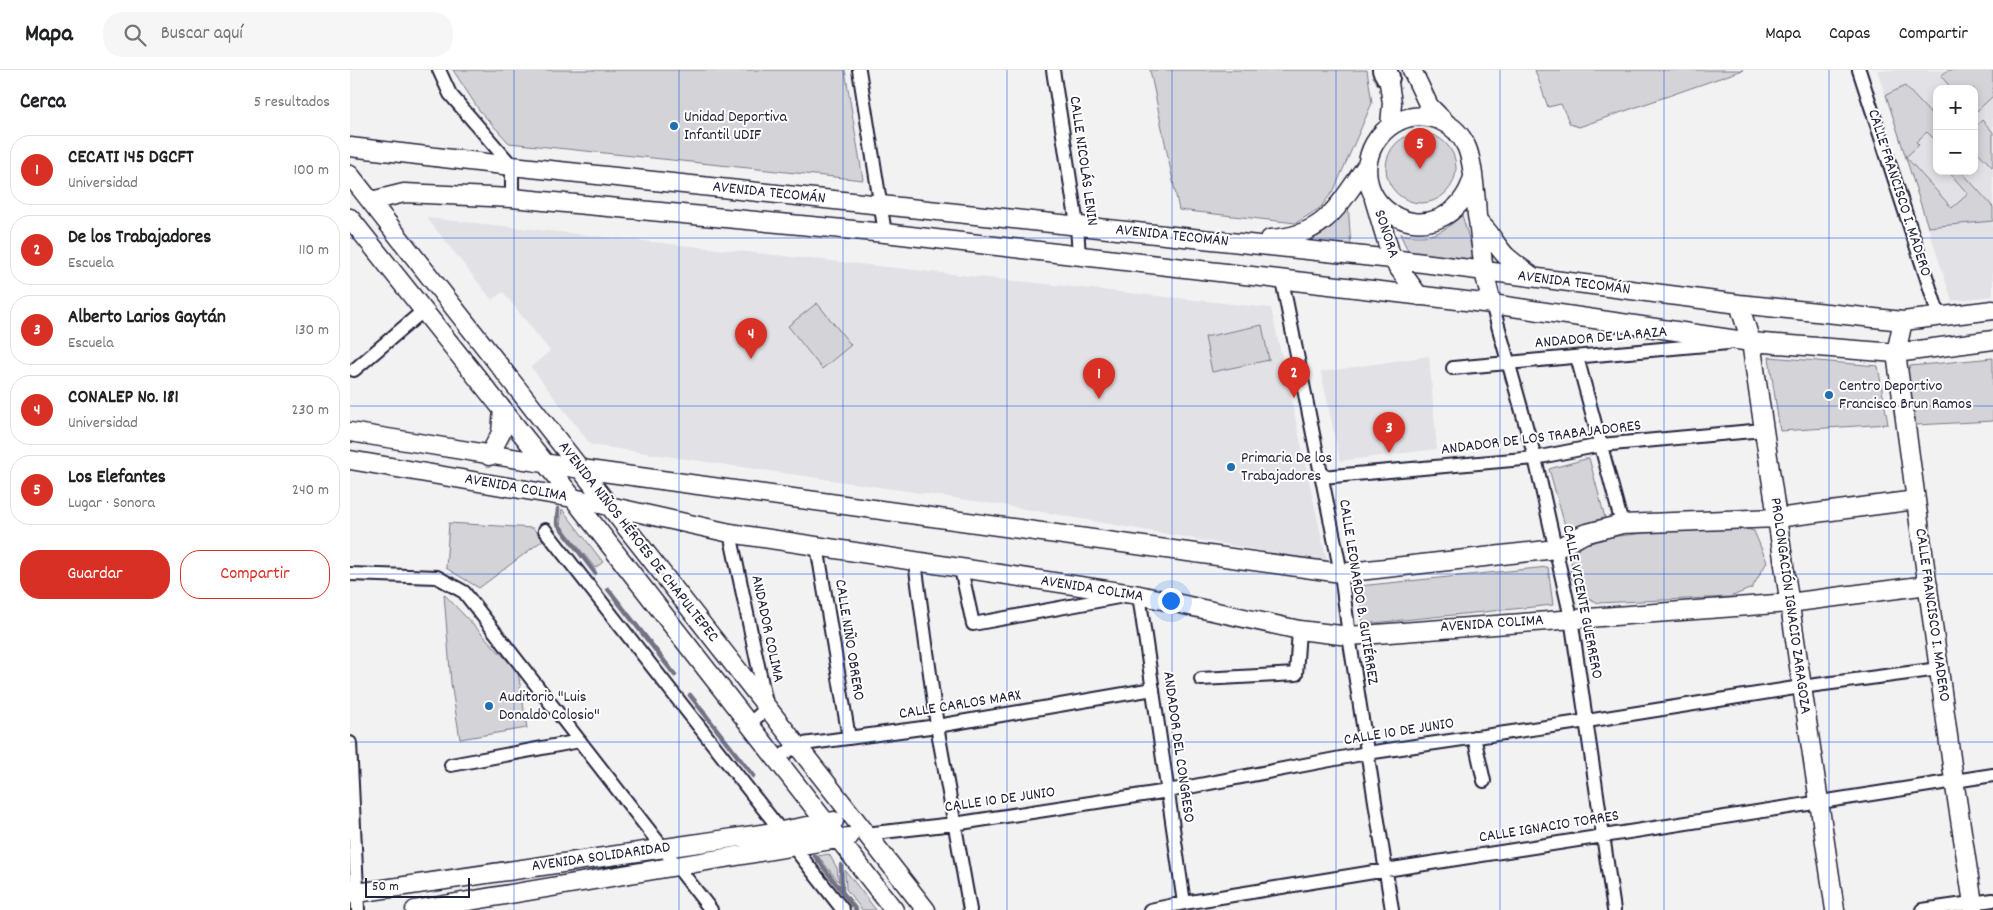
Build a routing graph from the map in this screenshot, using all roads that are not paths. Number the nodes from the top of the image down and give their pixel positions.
1 (438, 70) edge
2 (860, 70) edge
3 (1053, 70) edge
4 (1412, 70) edge
5 (1859, 70) edge
6 (1386, 72) edge
7 (1445, 122) junction
8 (1390, 125) junction
9 (350, 147) edge
10 (1367, 165) junction
11 (512, 166) junction
12 (350, 175) edge
13 (1473, 177) junction
14 (1373, 194) junction
15 (512, 198) junction
16 (371, 201) junction
17 (882, 204) junction
18 (350, 218) edge
19 (1478, 220) junction
20 (1077, 225) junction
21 (886, 233) junction
22 (1223, 241) junction
23 (1079, 257) junction
24 (1392, 259) junction
25 (1484, 272) junction
26 (1534, 278) junction
27 (1282, 280) junction
28 (1419, 296) junction
29 (1492, 304) junction
30 (1740, 304) junction
31 (424, 310) junction
32 (1993, 310) edge
33 (1938, 316) junction
34 (1903, 320) junction
35 (1993, 340) edge
36 (1751, 342) junction
37 (1896, 353) junction
38 (1577, 357) junction
39 (1508, 363) junction
40 (1453, 368) dead end
41 (354, 370) dead end
42 (503, 410) junction
43 (1764, 430) junction
44 (350, 432) edge
45 (1601, 445) junction
46 (490, 456) junction
47 (1535, 458) junction
48 (350, 460) edge
49 (546, 464) junction
50 (582, 469) junction
51 (1322, 477) junction
52 (573, 498) junction
53 (1916, 500) junction
54 (609, 505) junction
55 (1777, 518) junction
56 (1622, 524) junction
57 (545, 530) dead end
58 (730, 533) junction
59 (817, 546) junction
60 (1556, 549) junction
61 (915, 562) junction
62 (961, 569) junction
63 (1341, 573) junction
64 (350, 574) edge
65 (1928, 585) junction
66 (1136, 595) junction
67 (1789, 603) junction
68 (1571, 618) junction
69 (1299, 630) junction
70 (1349, 636) junction
71 (1939, 669) junction
72 (1201, 679) dead end
73 (1802, 687) junction
74 (1153, 689) junction
75 (767, 708) junction
76 (1587, 721) junction
77 (748, 725) junction
78 (937, 726) junction
79 (1474, 737) junction
80 (848, 738) junction
81 (580, 741) junction
82 (350, 743) edge
83 (796, 745) junction
84 (1367, 752) junction
85 (777, 760) junction
86 (451, 765) dead end
87 (1993, 775) edge
88 (1484, 780) dead end
89 (1954, 780) junction
90 (1168, 791) junction
91 (1818, 801) junction
92 (351, 807) edge
93 (852, 817) junction
94 (826, 823) junction
95 (954, 824) junction
96 (781, 831) junction
97 (865, 834) junction
98 (1602, 835) junction
99 (839, 839) junction
100 (663, 848) junction
101 (794, 848) junction
102 (677, 866) junction
103 (1386, 870) junction
104 (355, 899) edge
105 (1993, 900) edge
106 (1184, 903) junction
107 (1974, 906) edge
108 (416, 910) edge
109 (711, 910) edge
110 (843, 910) edge
111 (894, 910) edge
112 (926, 910) edge
113 (970, 910) edge
114 (1150, 910) edge
115 (1392, 910) edge
116 (1614, 910) edge
117 (1835, 910) edge
118 (1922, 910) edge

1 - 11 street
2 - 17 street
3 - 20 street, CALLE NICOLÁS LENIN
4 - 7 street, SONORA
5 - 33 street, CALLE FRANCISCO I. MADERO
6 - 8 street
7 - 8 street, SONORA
7 - 13 street, SONORA
8 - 10 street, SONORA
9 - 11 street, AVENIDA TECOMÁN
10 - 14 street, SONORA
10 - 22 street
11 - 15 street
11 - 17 street, AVENIDA TECOMÁN
12 - 16 street, AVENIDA NIÑOS HÉROES DE CHAPULTEPEC
13 - 14 street, SONORA
13 - 19 street
14 - 24 street, SONORA
15 - 16 street, AVENIDA TECOMÁN
15 - 21 street, AVENIDA TECOMÁN
16 - 50 street, AVENIDA NIÑOS HÉROES DE CHAPULTEPEC
17 - 20 street, AVENIDA TECOMÁN
17 - 21 street
18 - 31 street, AVENIDA NIÑOS HÉROES DE CHAPULTEPEC
19 - 25 street
19 - 26 street
20 - 22 street, AVENIDA TECOMÁN
20 - 23 street, CALLE NICOLÁS LENIN
21 - 23 street, AVENIDA TECOMÁN
22 - 24 street, AVENIDA TECOMÁN
23 - 27 street, AVENIDA TECOMÁN
24 - 25 street, AVENIDA TECOMÁN
24 - 28 street, SONORA
25 - 26 street, AVENIDA TECOMÁN
25 - 29 street
26 - 30 street, AVENIDA TECOMÁN
27 - 28 street, AVENIDA TECOMÁN
27 - 51 street, CALLE LEONARDO B. GUTIÉRREZ
28 - 29 street, AVENIDA TECOMÁN
29 - 36 street, AVENIDA TECOMÁN
29 - 39 street, CALLE VICENTE GUERRERO
30 - 34 street, AVENIDA TECOMÁN
30 - 36 street, PROLONGACIÓN IGNACIO ZARAGOZA
31 - 41 street
31 - 42 street, AVENIDA NIÑOS HÉROES DE CHAPULTEPEC
32 - 33 street, AVENIDA TECOMÁN
33 - 34 street, AVENIDA TECOMÁN
34 - 37 street, CALLE FRANCISCO I. MADERO
35 - 37 street, AVENIDA TECOMÁN
36 - 37 street, AVENIDA TECOMÁN
36 - 38 street, ANDADOR DE LA RAZA
36 - 43 street, PROLONGACIÓN IGNACIO ZARAGOZA
37 - 53 street, CALLE FRANCISCO I. MADERO
38 - 39 street, ANDADOR DE LA RAZA
38 - 45 street
39 - 40 street, ANDADOR DE LA RAZA
39 - 47 street, CALLE VICENTE GUERRERO
42 - 46 street
42 - 49 street, AVENIDA NIÑOS HÉROES DE CHAPULTEPEC
43 - 45 street, ANDADOR DE LOS TRABAJADORES
43 - 55 street, PROLONGACIÓN IGNACIO ZARAGOZA
44 - 46 street, AVENIDA COLIMA
45 - 47 street, ANDADOR DE LOS TRABAJADORES
45 - 56 street
46 - 49 street, AVENIDA COLIMA
47 - 51 street, ANDADOR DE LOS TRABAJADORES
47 - 60 street, CALLE VICENTE GUERRERO
48 - 52 street, AVENIDA COLIMA
49 - 50 street, AVENIDA COLIMA
49 - 52 street, AVENIDA NIÑOS HÉROES DE CHAPULTEPEC
50 - 54 street, AVENIDA NIÑOS HÉROES DE CHAPULTEPEC
50 - 63 street, AVENIDA COLIMA
51 - 63 street, CALLE LEONARDO B. GUTIÉRREZ
52 - 54 street, AVENIDA COLIMA
52 - 77 street, AVENIDA NIÑOS HÉROES DE CHAPULTEPEC
53 - 55 street, AVENIDA COLIMA
53 - 65 street, CALLE FRANCISCO I. MADERO
54 - 58 street, AVENIDA COLIMA
54 - 75 street, AVENIDA NIÑOS HÉROES DE CHAPULTEPEC
55 - 56 street, AVENIDA COLIMA
55 - 67 street, PROLONGACIÓN IGNACIO ZARAGOZA
56 - 60 street, AVENIDA COLIMA
57 - 96 street
58 - 59 street, AVENIDA COLIMA
58 - 75 street, ANDADOR COLIMA
59 - 61 street, AVENIDA COLIMA
59 - 80 street, CALLE NIÑO OBRERO
60 - 63 street, AVENIDA COLIMA
60 - 68 street, CALLE VICENTE GUERRERO
61 - 62 street, AVENIDA COLIMA
61 - 78 street
62 - 66 street, AVENIDA COLIMA
62 - 66 street
63 - 70 street, CALLE LEONARDO B. GUTIÉRREZ
64 - 81 street
65 - 67 street, AVENIDA COLIMA
65 - 71 street, CALLE FRANCISCO I. MADERO
66 - 69 street, AVENIDA COLIMA
66 - 74 street, ANDADOR DEL CONGRESO
67 - 68 street, AVENIDA COLIMA
67 - 73 street, PROLONGACIÓN IGNACIO ZARAGOZA
68 - 70 street, AVENIDA COLIMA
68 - 76 street, CALLE VICENTE GUERRERO
69 - 70 street, AVENIDA COLIMA
69 - 72 street
70 - 84 street, CALLE LEONARDO B. GUTIÉRREZ
71 - 73 street, CALLE 10 DE JUNIO
71 - 89 street, CALLE FRANCISCO I. MADERO
73 - 76 street, CALLE 10 DE JUNIO
73 - 91 street, PROLONGACIÓN IGNACIO ZARAGOZA
74 - 78 street, CALLE CARLOS MARX
74 - 90 street, ANDADOR DEL CONGRESO
75 - 77 street, ANDADOR COLIMA
75 - 83 street, AVENIDA NIÑOS HÉROES DE CHAPULTEPEC
76 - 79 street, CALLE 10 DE JUNIO
76 - 98 street, CALLE VICENTE GUERRERO
77 - 85 street, AVENIDA NIÑOS HÉROES DE CHAPULTEPEC
78 - 80 street, CALLE CARLOS MARX
78 - 95 street
79 - 84 street, CALLE 10 DE JUNIO
79 - 88 street
80 - 83 street, CALLE CARLOS MARX
81 - 86 street
81 - 100 street
82 - 92 street
83 - 85 street
83 - 93 street, AVENIDA NIÑOS HÉROES DE CHAPULTEPEC
84 - 90 street, CALLE 10 DE JUNIO
84 - 103 street, CALLE LEONARDO B. GUTIÉRREZ
85 - 94 street, AVENIDA NIÑOS HÉROES DE CHAPULTEPEC
87 - 89 street, CALLE IGNACIO TORRES
89 - 91 street, CALLE IGNACIO TORRES
89 - 107 street, CALLE FRANCISCO I. MADERO
90 - 95 street, CALLE 10 DE JUNIO
90 - 106 street, ANDADOR DEL CONGRESO
91 - 98 street, CALLE IGNACIO TORRES
91 - 117 street, PROLONGACIÓN IGNACIO ZARAGOZA
92 - 104 street
93 - 94 street, AVENIDA SOLIDARIDAD
93 - 97 street, AVENIDA NIÑOS HÉROES DE CHAPULTEPEC
94 - 96 street, AVENIDA SOLIDARIDAD
94 - 99 street, AVENIDA NIÑOS HÉROES DE CHAPULTEPEC
95 - 97 street, CALLE 10 DE JUNIO
95 - 113 street
96 - 100 street, AVENIDA SOLIDARIDAD
96 - 101 street
97 - 99 street, AVENIDA SOLIDARIDAD
97 - 112 street, AVENIDA NIÑOS HÉROES DE CHAPULTEPEC
98 - 103 street, CALLE IGNACIO TORRES
98 - 116 street, CALLE VICENTE GUERRERO
99 - 101 street, AVENIDA SOLIDARIDAD
99 - 111 street, AVENIDA NIÑOS HÉROES DE CHAPULTEPEC
100 - 102 street
100 - 104 street, AVENIDA SOLIDARIDAD
101 - 102 street, AVENIDA SOLIDARIDAD
101 - 110 street
102 - 108 street, AVENIDA SOLIDARIDAD
102 - 109 street
103 - 106 street, CALLE IGNACIO TORRES
103 - 115 street, CALLE LEONARDO B. GUTIÉRREZ
105 - 107 street
106 - 114 street, CALLE IGNACIO TORRES
107 - 118 street

